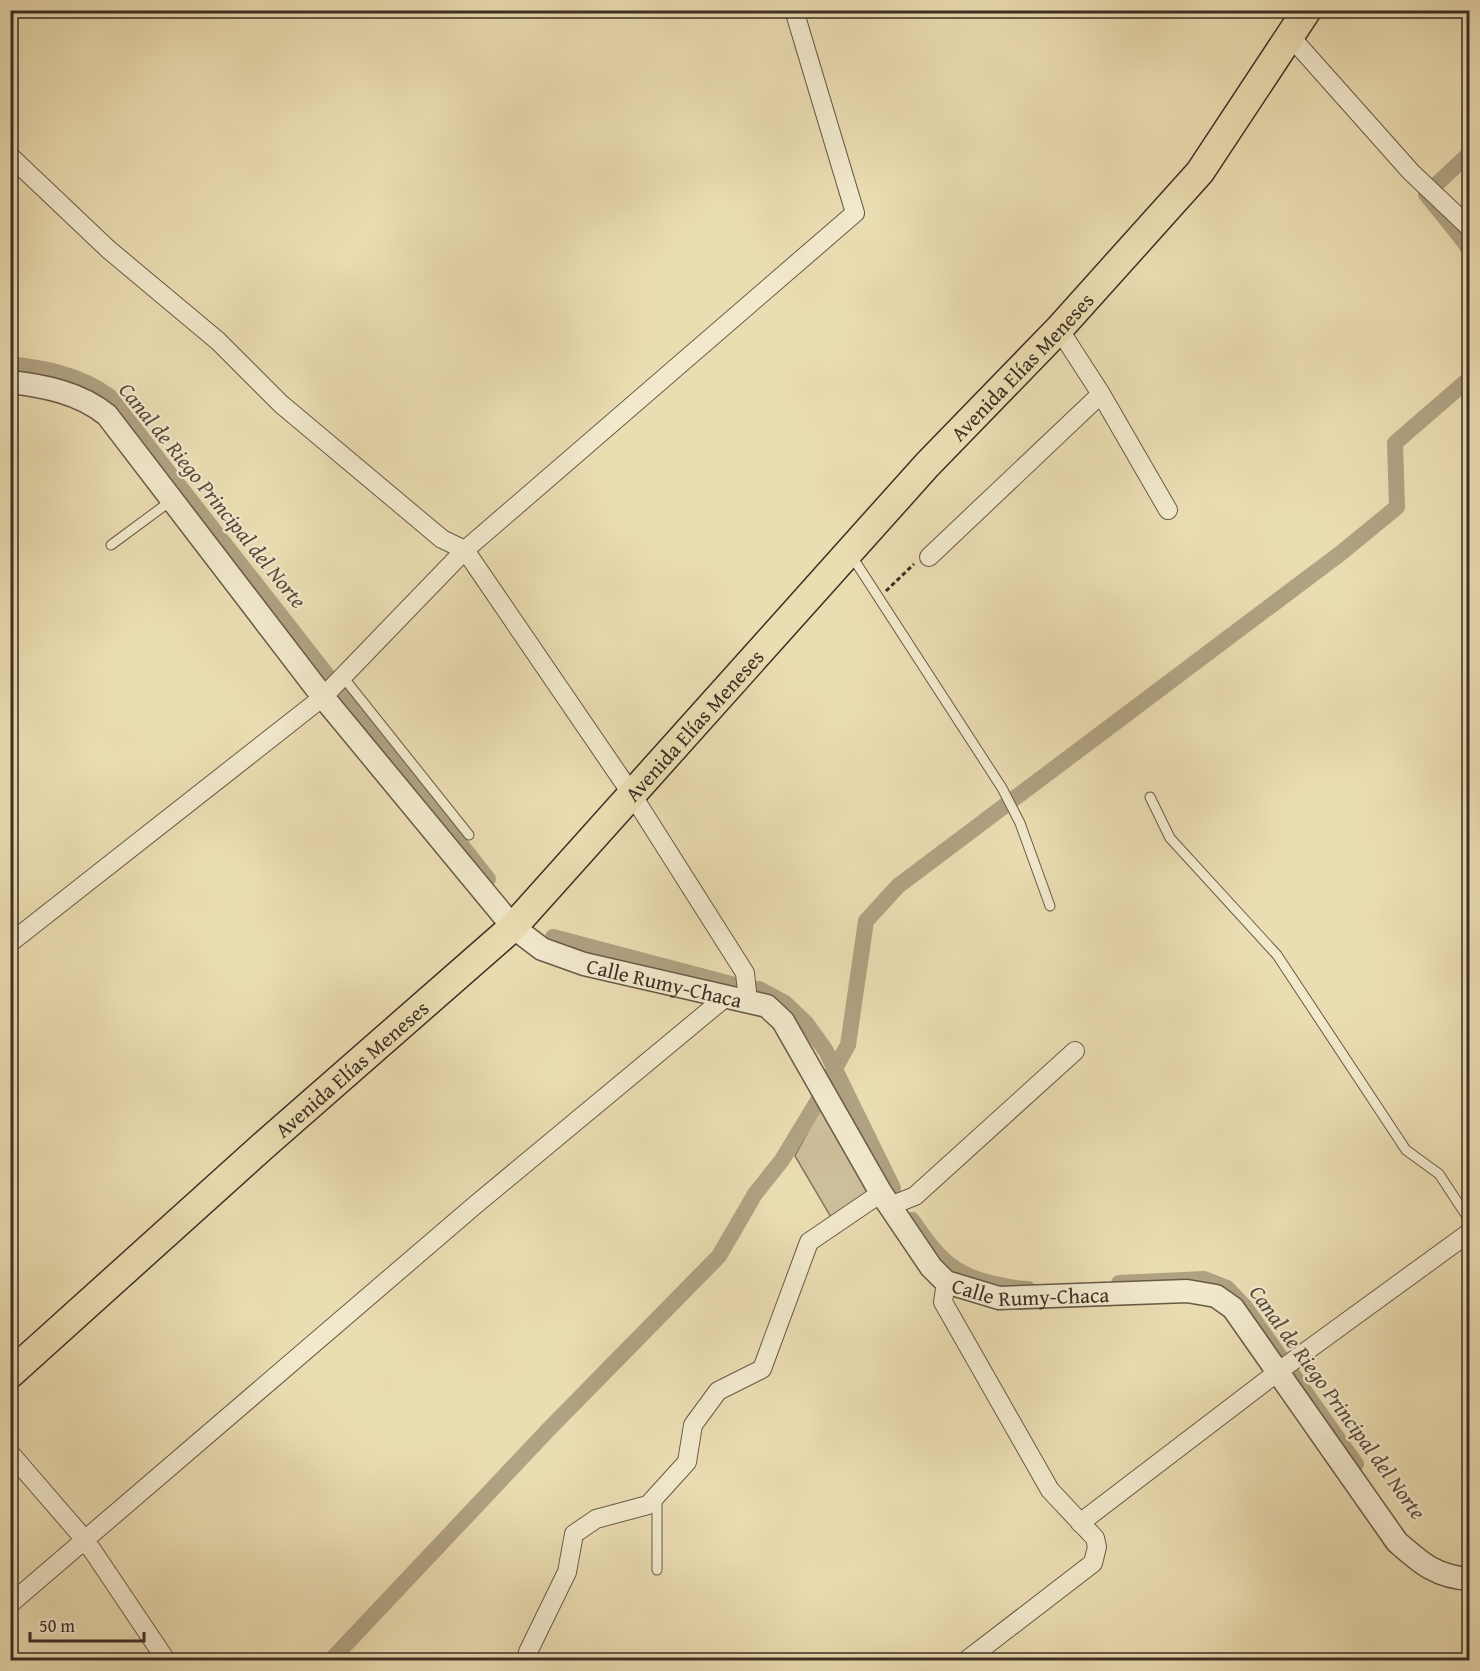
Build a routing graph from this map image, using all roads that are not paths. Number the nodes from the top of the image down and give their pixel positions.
1 (794, 10) edge
2 (1307, 10) edge
3 (1290, 36) junction
4 (10, 156) edge
5 (1470, 228) edge
6 (1059, 329) junction
7 (10, 382) edge
8 (1101, 394) junction
9 (172, 500) junction
10 (1168, 510) dead end
11 (111, 545) dead end
12 (465, 550) junction
13 (850, 553) junction
14 (929, 557) road end
15 (343, 677) junction
16 (323, 697) junction
17 (632, 794) junction
18 (1150, 796) dead end
19 (469, 836) dead end
20 (1050, 906) dead end
21 (513, 927) junction
22 (10, 943) edge
23 (738, 999) junction
24 (1076, 1051) dead end
25 (886, 1199) junction
26 (1470, 1221) edge
27 (1470, 1232) edge
28 (946, 1282) junction
29 (1280, 1369) junction
30 (10, 1374) edge
31 (10, 1453) edge
32 (657, 1495) junction
33 (1080, 1522) junction
34 (86, 1541) junction
35 (657, 1570) dead end
36 (1470, 1579) edge
37 (10, 1604) edge
38 (528, 1652) dead end
39 (166, 1660) edge
40 (967, 1660) edge

1 - 12 street
2 - 3 main road, Avenida Elías Meneses
3 - 5 street
3 - 6 main road, Avenida Elías Meneses
4 - 12 street
6 - 8 street
6 - 13 main road, Avenida Elías Meneses
7 - 9 street, Calle Rumy-Chaca
8 - 10 street
8 - 14 street
9 - 11 lane
9 - 16 street, Calle Rumy-Chaca
12 - 15 street
12 - 17 street
13 - 17 main road, Avenida Elías Meneses
13 - 20 lane
15 - 16 street
15 - 19 lane
16 - 21 street, Calle Rumy-Chaca
16 - 22 street
17 - 21 main road, Avenida Elías Meneses
17 - 23 street
18 - 26 lane
21 - 23 street, Calle Rumy-Chaca
21 - 30 main road, Avenida Elías Meneses
23 - 25 street, Calle Rumy-Chaca
23 - 34 street
24 - 25 street
25 - 28 street, Calle Rumy-Chaca
25 - 32 street
27 - 29 street
28 - 29 street, Calle Rumy-Chaca
28 - 33 street
29 - 33 street
29 - 36 street, Calle Rumy-Chaca
31 - 34 street
32 - 35 lane
32 - 38 street
33 - 40 street
34 - 37 street
34 - 39 street

